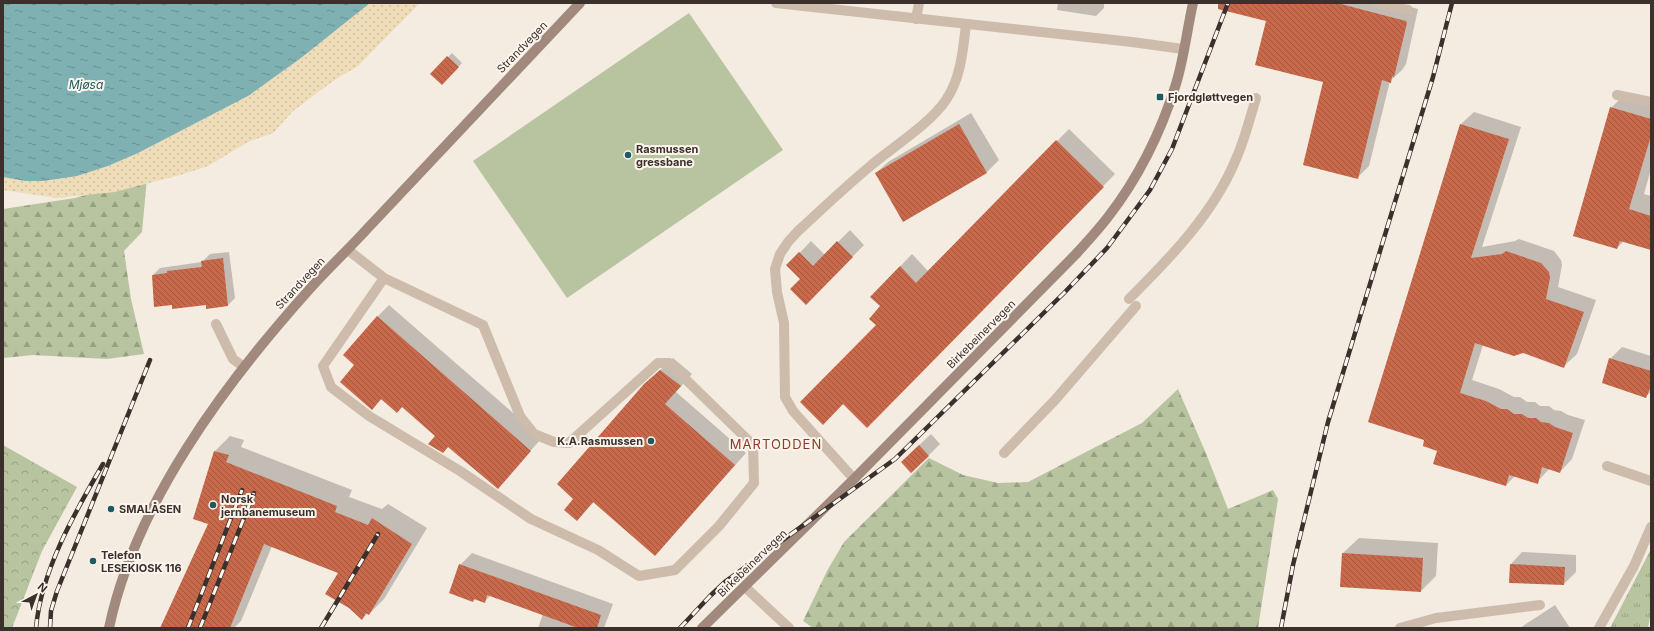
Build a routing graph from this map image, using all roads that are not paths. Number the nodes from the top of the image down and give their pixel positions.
1 (580, 3) edge
2 (776, 3) edge
3 (920, 3) edge
4 (1193, 3) edge
5 (1376, 3) edge
6 (1408, 10) dead end
7 (916, 19) junction
8 (966, 24) junction
9 (1184, 49) junction
10 (1617, 96) dead end
11 (1256, 98) dead end
12 (1651, 102) edge
13 (348, 250) junction
14 (384, 278) junction
15 (216, 324) dead end
16 (244, 367) junction
17 (1004, 453) dead end
18 (1607, 466) dead end
19 (854, 480) junction
20 (1651, 481) edge
21 (1651, 527) edge
22 (744, 587) junction
23 (1540, 605) dead end
24 (109, 628) edge
25 (702, 628) edge
26 (789, 628) edge
27 (1400, 628) edge
28 (1599, 628) edge

1 - 13 street, Strandvegen
2 - 7 street
3 - 7 street
4 - 9 street, Birkebeinervegen
5 - 6 street
7 - 8 street
8 - 9 street
8 - 19 street
9 - 19 street, Birkebeinervegen
10 - 12 street
11 - 17 street
13 - 14 street
13 - 16 street, Strandvegen
14 - 14 street
15 - 16 street
16 - 24 street, Strandvegen
18 - 20 street
19 - 22 street, Birkebeinervegen
21 - 28 street
22 - 25 street, Birkebeinervegen
22 - 26 street
23 - 27 street

